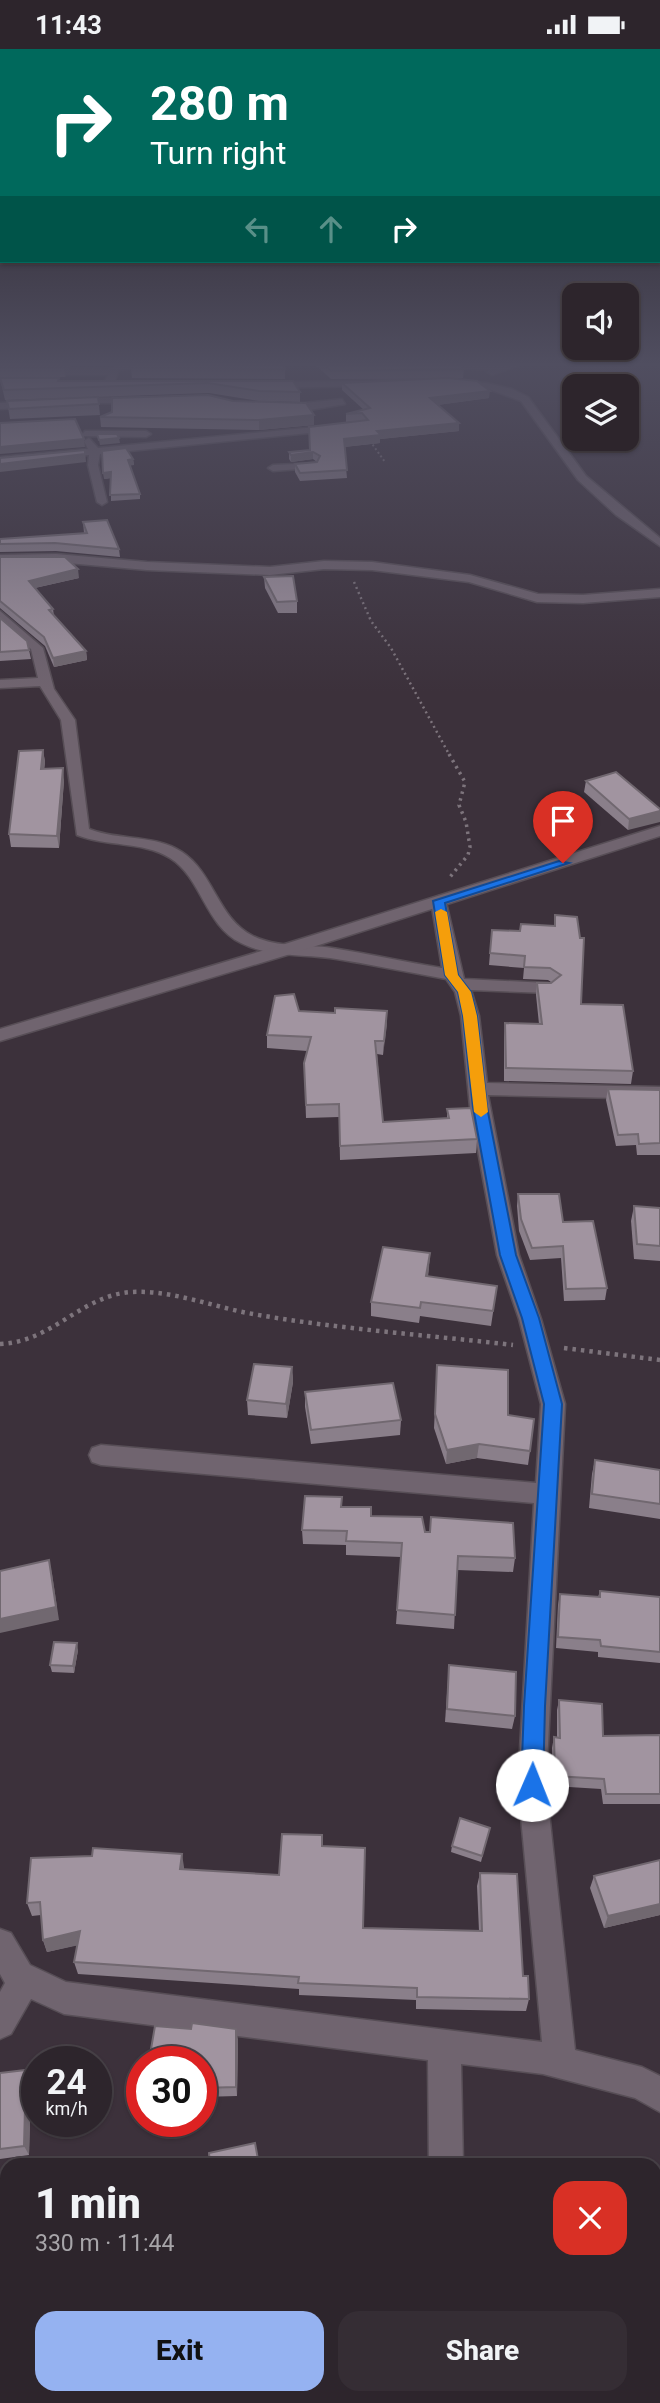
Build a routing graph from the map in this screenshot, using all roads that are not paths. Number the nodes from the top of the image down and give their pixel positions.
1 (95, 472) edge
2 (577, 472) edge
3 (102, 502) dead end
4 (660, 543) edge
5 (0, 559) edge
6 (660, 593) edge
7 (4, 622) edge
8 (46, 682) junction
9 (0, 684) edge
10 (660, 831) edge
11 (446, 899) junction
12 (291, 948) junction
13 (455, 980) junction
14 (548, 988) edge
15 (0, 1035) edge
16 (478, 1089) junction
17 (660, 1093) edge
18 (101, 1455) dead end
19 (549, 1494) junction
20 (0, 1944) edge
21 (25, 1979) junction
22 (0, 2023) edge
23 (444, 2045) junction
24 (560, 2062) junction
25 (660, 2095) edge
26 (446, 2158) edge

1 - 3 street
2 - 4 street
5 - 6 street
7 - 8 street
8 - 9 street
8 - 12 street
10 - 11 street
11 - 12 street
11 - 13 street
12 - 13 street
12 - 15 street
13 - 14 street
13 - 16 street
16 - 17 street
16 - 19 street
18 - 19 street
19 - 24 street
20 - 21 street
21 - 22 street
21 - 23 street
23 - 24 street
23 - 26 street
24 - 25 street

